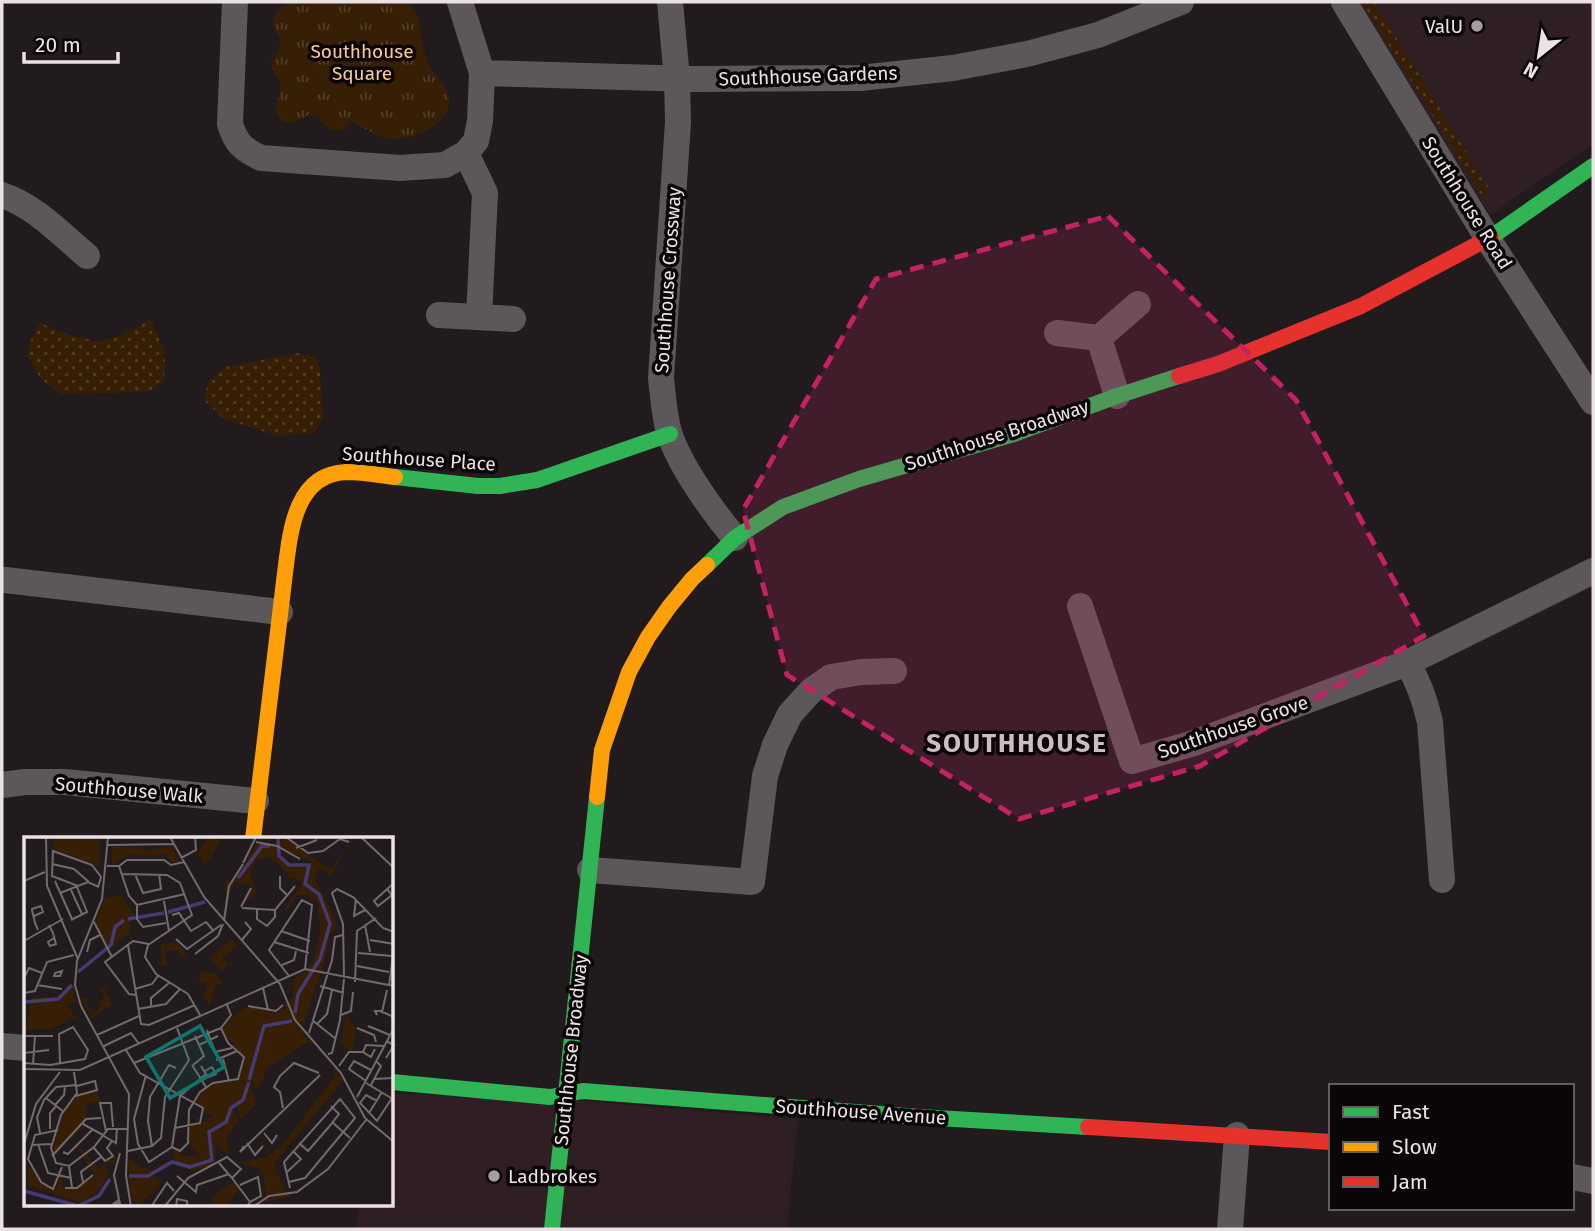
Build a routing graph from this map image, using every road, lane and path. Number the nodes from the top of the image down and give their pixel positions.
1 (235, 2) edge
2 (460, 2) edge
3 (670, 2) edge
4 (1181, 2) edge
5 (1344, 2) edge
6 (482, 73) junction
7 (677, 79) junction
8 (466, 153) junction
9 (1593, 166) edge
10 (2, 195) edge
11 (1488, 239) junction
12 (87, 256) dead end
13 (1138, 304) dead end
14 (439, 315) dead end
15 (479, 317) junction
16 (513, 320) dead end
17 (1057, 333) dead end
18 (1099, 338) junction
19 (1117, 396) junction
20 (1593, 402) edge
21 (670, 434) junction
22 (735, 538) junction
23 (1593, 571) edge
24 (5, 580) dead end
25 (1080, 606) dead end
26 (280, 612) junction
27 (1406, 663) junction
28 (894, 671) dead end
29 (2, 785) edge
30 (256, 802) junction
31 (253, 837) edge
32 (590, 870) junction
33 (1442, 880) dead end
34 (2, 1046) edge
35 (24, 1048) edge
36 (394, 1082) edge
37 (567, 1094) junction
38 (1237, 1135) junction
39 (1329, 1142) edge
40 (1574, 1177) edge
41 (1593, 1181) edge
42 (552, 1229) edge
43 (1230, 1229) edge

1 - 8 street
2 - 6 street
3 - 7 street, Southhouse Crossway
4 - 7 street, Southhouse Gardens
5 - 11 street, Southhouse Road
6 - 7 street
6 - 8 street
7 - 21 street, Southhouse Crossway
8 - 15 street
9 - 11 street, Southhouse Broadway
10 - 12 street
11 - 19 street, Southhouse Broadway
11 - 20 street, Southhouse Road
13 - 18 street
14 - 15 street
15 - 16 street
17 - 18 street
18 - 19 street
19 - 22 street, Southhouse Broadway
21 - 22 street, Southhouse Crossway
21 - 26 street, Southhouse Place
22 - 32 street, Southhouse Broadway
23 - 27 street, Southhouse Grove
24 - 26 street
25 - 27 street, Southhouse Grove
26 - 30 street, Southhouse Place
27 - 33 street
28 - 32 street
29 - 30 street, Southhouse Walk
30 - 31 street, Southhouse Place
32 - 37 street, Southhouse Broadway
34 - 35 street
36 - 37 street, Southhouse Avenue
37 - 38 street, Southhouse Avenue
37 - 42 street, Southhouse Broadway
38 - 39 street, Southhouse Avenue
38 - 43 street
40 - 41 street

